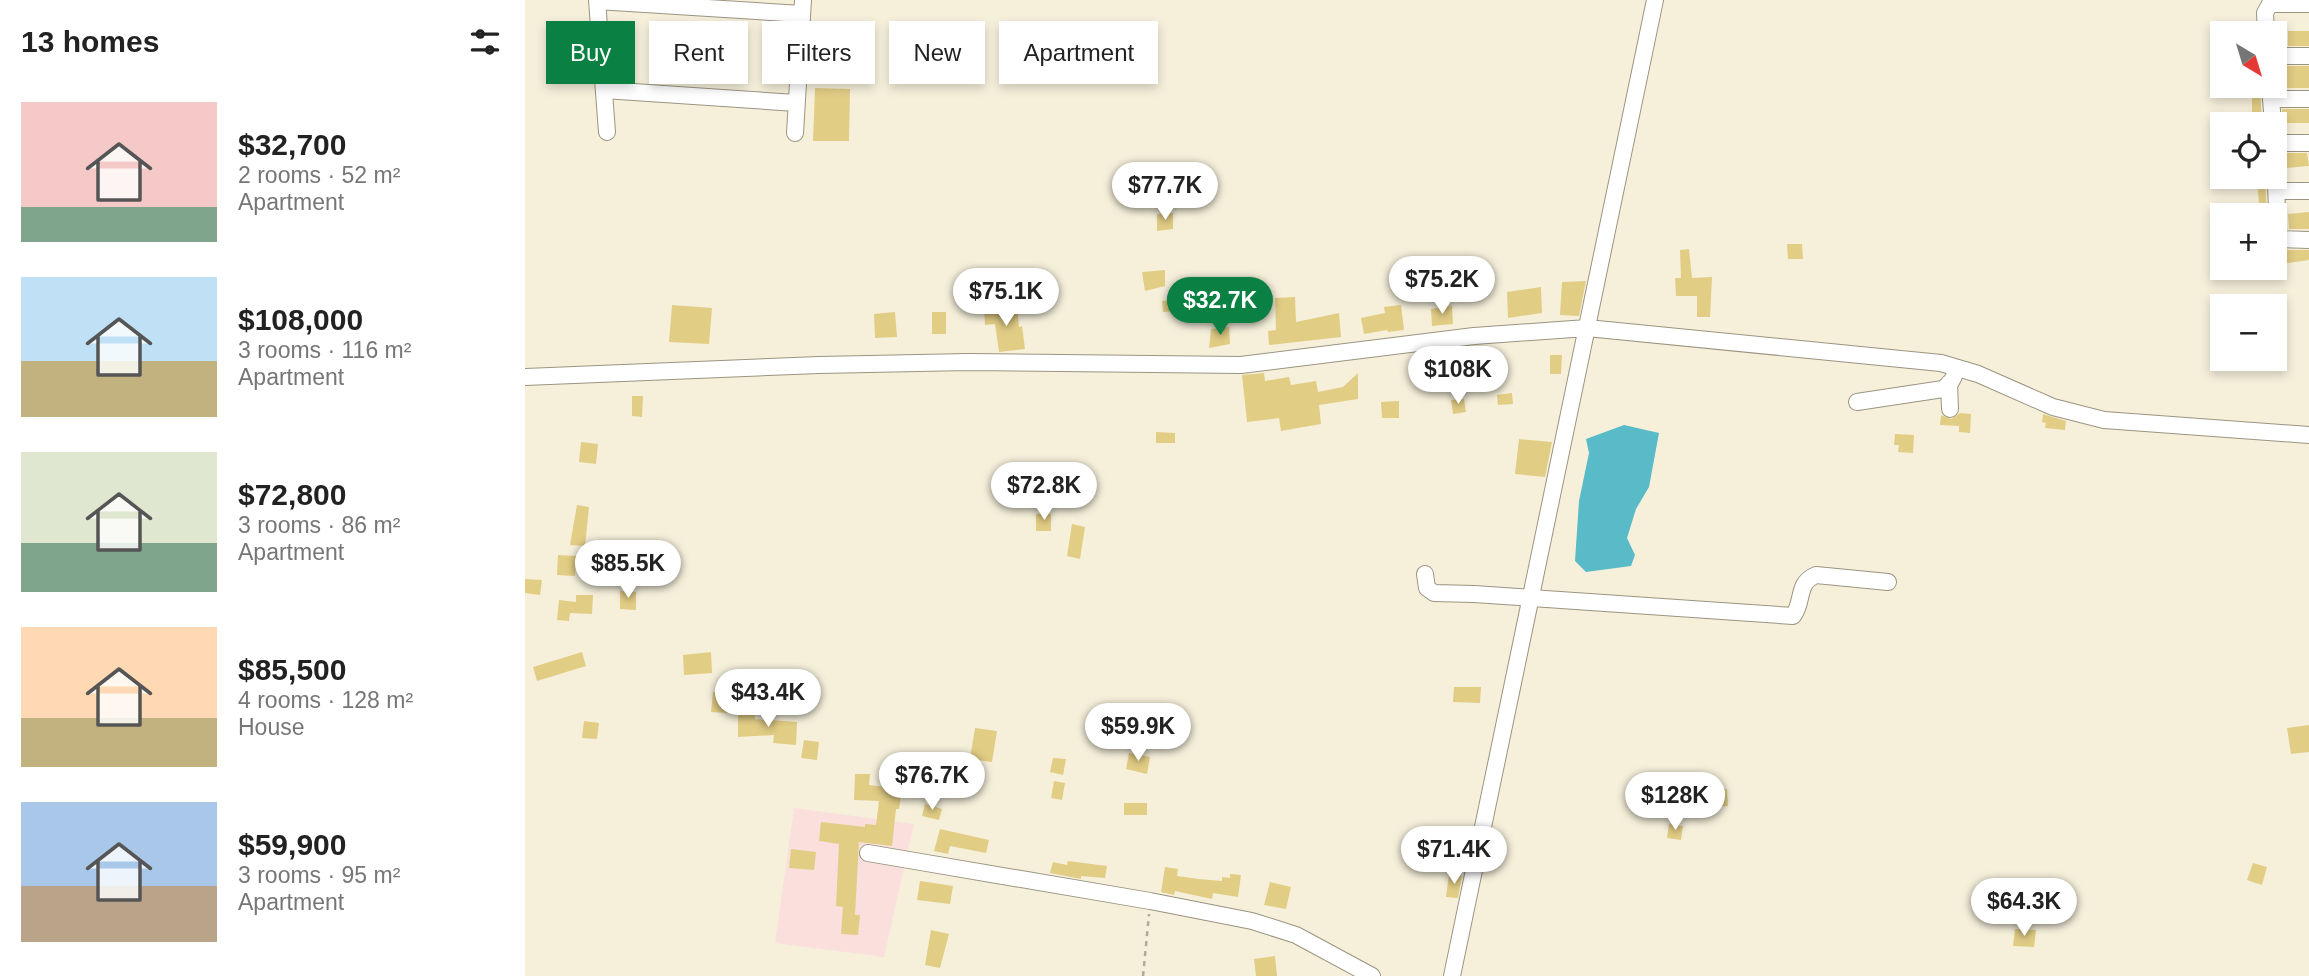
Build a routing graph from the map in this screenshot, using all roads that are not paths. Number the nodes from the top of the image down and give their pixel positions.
1 (1655, 0) edge
2 (597, 1) edge
3 (2309, 4) edge
4 (802, 7) edge
5 (2265, 21) edge
6 (2287, 56) edge
7 (2309, 56) edge
8 (604, 90) junction
9 (2287, 95) edge
10 (2309, 99) edge
11 (796, 103) junction
12 (607, 132) dead end
13 (795, 134) dead end
14 (2287, 143) edge
15 (2309, 143) edge
16 (2277, 191) joint
17 (2309, 191) edge
18 (2309, 240) edge
19 (1587, 328) junction
20 (1958, 368) junction
21 (525, 377) edge
22 (1949, 383) junction
23 (1857, 402) dead end
24 (1951, 409) dead end
25 (2309, 435) edge
26 (1425, 574) dead end
27 (1888, 582) dead end
28 (1531, 598) junction
29 (868, 853) dead end
30 (1372, 976) edge
31 (1453, 976) edge

1 - 19 street
2 - 4 street
2 - 8 street
3 - 5 street
4 - 11 street
6 - 7 street
8 - 11 street
8 - 12 street
9 - 10 street
11 - 13 street
14 - 15 street
16 - 17 street
16 - 18 street
19 - 20 street
19 - 21 street
19 - 28 street
20 - 22 street
20 - 25 street
22 - 23 street
22 - 24 street
26 - 28 street
27 - 28 street
28 - 31 street
29 - 30 street

